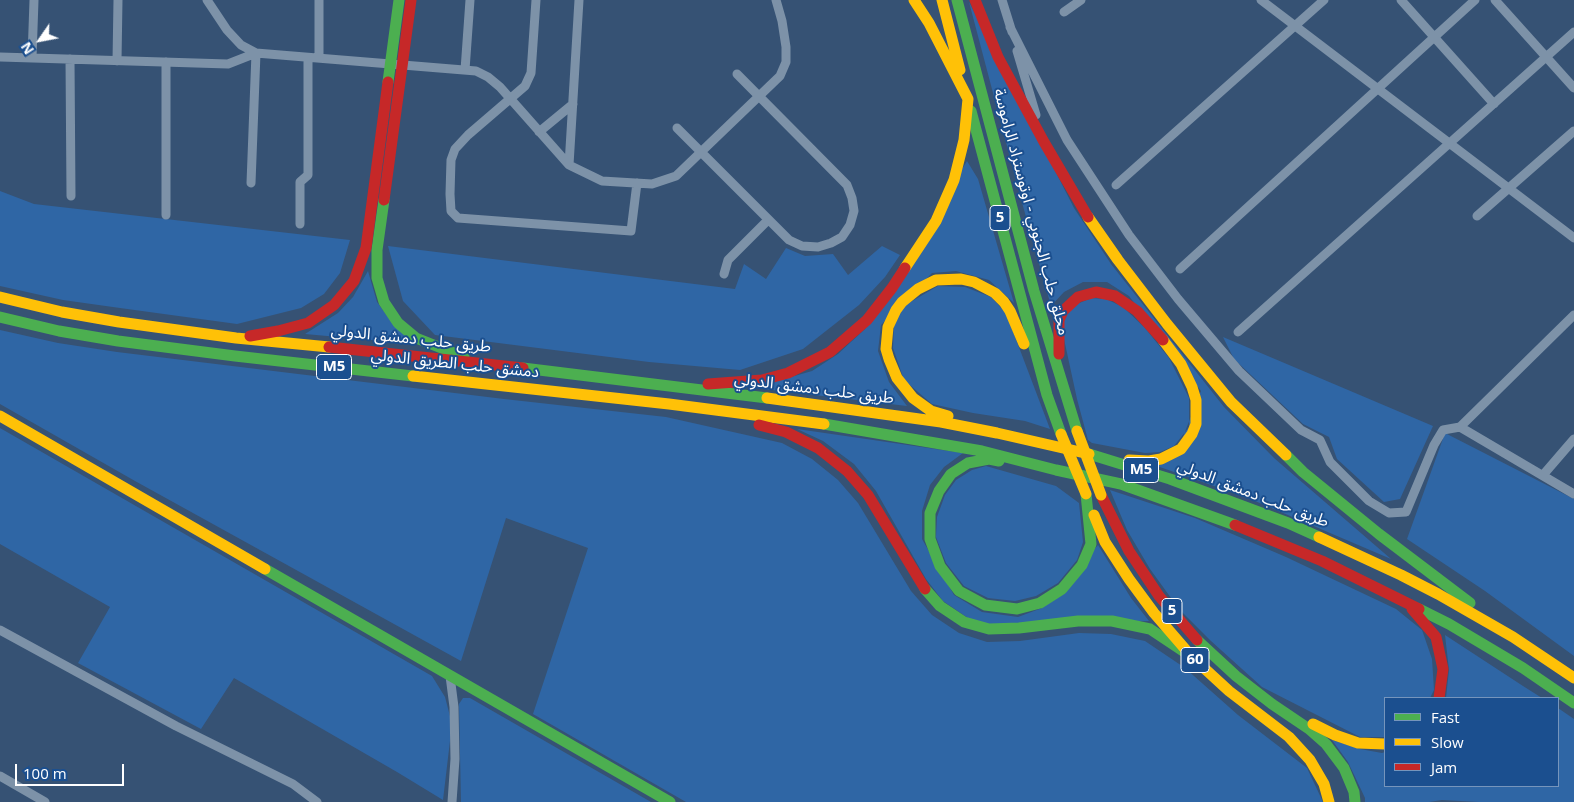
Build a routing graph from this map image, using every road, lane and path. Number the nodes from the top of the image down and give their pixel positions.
1 (34, 0) edge
2 (118, 0) edge
3 (207, 0) edge
4 (319, 0) edge
5 (399, 0) edge
6 (411, 0) edge
7 (470, 0) edge
8 (536, 0) edge
9 (578, 0) edge
10 (776, 0) edge
11 (914, 0) edge
12 (942, 0) edge
13 (957, 0) edge
14 (975, 0) edge
15 (1002, 0) edge
16 (1081, 0) edge
17 (1261, 0) edge
18 (1324, 0) edge
19 (1401, 0) edge
20 (1475, 0) edge
21 (1495, 0) edge
22 (1064, 12) dead end
23 (1296, 26) junction
24 (1010, 27) junction
25 (1574, 32) edge
26 (1434, 37) junction
27 (256, 53) junction
28 (0, 57) edge
29 (1546, 57) junction
30 (32, 58) junction
31 (308, 58) junction
32 (319, 58) junction
33 (70, 59) junction
34 (116, 61) junction
35 (166, 62) junction
36 (396, 65) junction
37 (466, 70) junction
38 (737, 74) dead end
39 (1574, 88) edge
40 (1378, 89) junction
41 (759, 96) junction
42 (510, 99) junction
43 (968, 99) junction
44 (573, 104) junction
45 (1494, 104) junction
46 (677, 128) dead end
47 (1574, 131) edge
48 (539, 132) junction
49 (1044, 142) junction
50 (1449, 143) junction
51 (701, 152) junction
52 (569, 165) junction
53 (252, 183) dead end
54 (637, 183) junction
55 (1116, 185) dead end
56 (1509, 188) junction
57 (71, 196) dead end
58 (166, 215) dead end
59 (1477, 216) dead end
60 (768, 220) junction
61 (300, 224) dead end
62 (1573, 236) edge
63 (362, 256) junction
64 (376, 258) junction
65 (1180, 269) dead end
66 (724, 274) dead end
67 (0, 297) edge
68 (1574, 315) edge
69 (0, 318) edge
70 (1238, 332) dead end
71 (236, 338) junction
72 (475, 362) junction
73 (666, 386) junction
74 (1065, 393) junction
75 (1047, 395) junction
76 (669, 404) junction
77 (0, 416) edge
78 (1460, 427) junction
79 (997, 433) junction
80 (1574, 439) edge
81 (1101, 457) junction
82 (1056, 470) junction
83 (1543, 475) junction
84 (1086, 494) junction
85 (1574, 494) edge
86 (1408, 603) junction
87 (0, 630) edge
88 (1513, 636) junction
89 (1192, 657) junction
90 (450, 676) junction
91 (1574, 678) edge
92 (1439, 697) edge
93 (1574, 703) edge
94 (1272, 704) junction
95 (1384, 744) edge
96 (0, 776) edge
97 (44, 802) edge
98 (318, 802) edge
99 (452, 802) edge
100 (670, 802) edge
101 (1329, 802) edge
102 (1355, 802) edge

1 - 30 street
2 - 34 street
3 - 27 street
4 - 32 street
5 - 36 main road
6 - 36 main road
7 - 37 street
8 - 42 street
9 - 44 street
10 - 41 street
11 - 43 main road
12 - 43 main road, محلق حلب الجنوبي - اوتوستراد الراموسة / 5
13 - 74 main road, محلق حلب الجنوبي - اوتوستراد الراموسة / 5
14 - 49 main road
15 - 24 street
16 - 22 street
17 - 23 street
18 - 23 street
19 - 26 street
20 - 26 street
21 - 29 street
23 - 40 street
23 - 55 street
24 - 49 street
24 - 78 street
25 - 29 street
26 - 40 street
26 - 45 street
27 - 31 street
27 - 35 street
27 - 53 street
28 - 30 street
29 - 39 street
29 - 45 street
30 - 33 street
31 - 32 street
31 - 61 street
32 - 36 street
33 - 34 street
33 - 57 street
34 - 35 street
35 - 58 street
36 - 37 street
36 - 63 main road
36 - 64 main road
37 - 42 street
38 - 41 street
40 - 50 street
40 - 65 street
41 - 51 street
41 - 60 street
42 - 48 street
42 - 54 street
43 - 73 main road
43 - 75 main road, محلق حلب الجنوبي - اوتوستراد الراموسة / 5
44 - 48 street
44 - 52 street
45 - 50 street
46 - 51 street
47 - 56 street
48 - 52 street
49 - 88 main road
50 - 56 street
50 - 70 street
51 - 54 street
51 - 60 street
52 - 54 street
56 - 59 street
56 - 62 street
60 - 66 street
63 - 64 main road
63 - 71 main road
64 - 72 main road
67 - 71 main road, طريق حلب دمشق الدولي / M5
68 - 78 street
69 - 76 main road, دمشق حلب الطريق الدولي / M5
71 - 72 main road, طريق حلب دمشق الدولي / M5
72 - 73 main road, طريق حلب دمشق الدولي / M5
73 - 79 main road, طريق حلب دمشق الدولي / M5
74 - 81 main road
74 - 94 main road, محلق حلب الجنوبي - اوتوستراد الراموسة / 5, bridge
75 - 79 main road
75 - 84 main road, محلق حلب الجنوبي - اوتوستراد الراموسة / 5, bridge
76 - 82 main road, طريق حلب دمشق الدولي / M5
76 - 89 main road
77 - 90 main road
78 - 83 street
79 - 81 main road, طريق حلب دمشق الدولي / M5
80 - 83 street
81 - 88 main road, طريق حلب دمشق الدولي / M5
82 - 84 main road
82 - 86 main road, طريق حلب دمشق الدولي / M5
83 - 85 street
84 - 89 main road, 60
86 - 92 main road
86 - 93 main road, طريق حلب دمشق الدولي / M5
87 - 98 street
88 - 91 main road, طريق حلب دمشق الدولي / M5
89 - 101 main road, 60
90 - 99 street
90 - 100 main road
94 - 95 main road
94 - 102 main road
96 - 97 street

